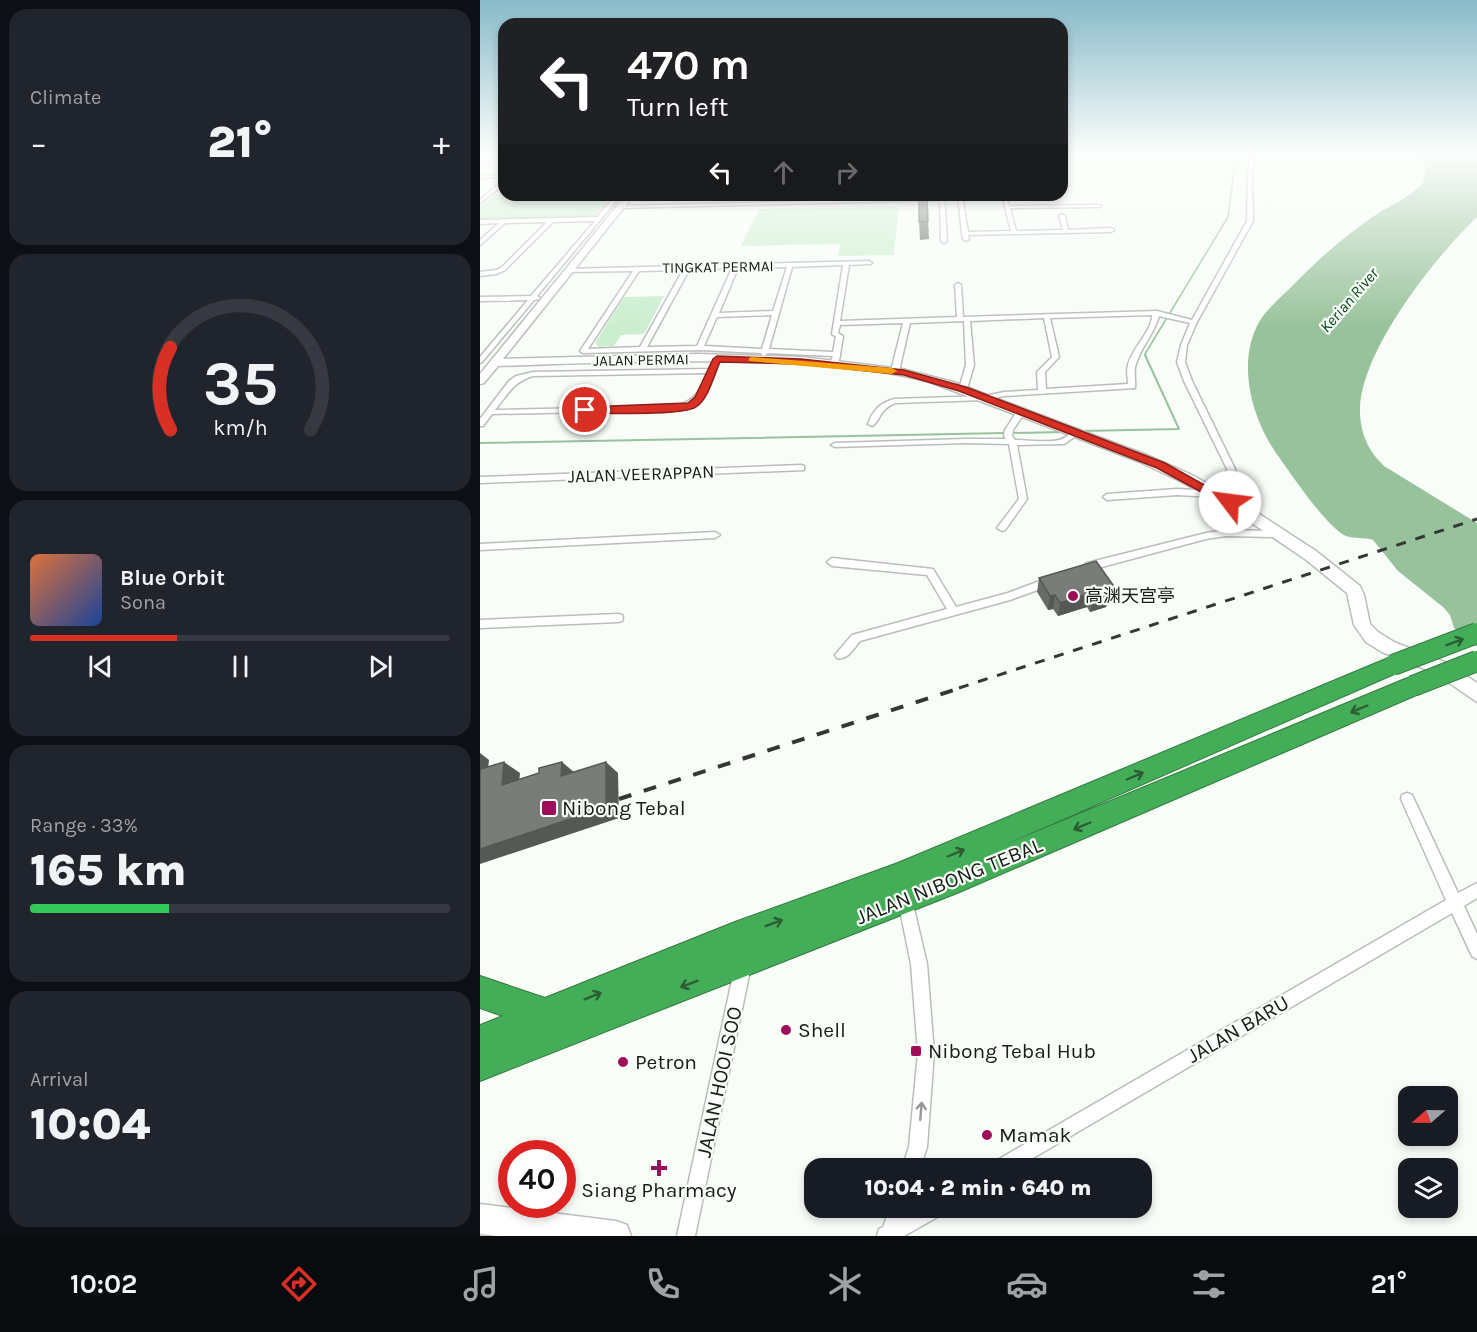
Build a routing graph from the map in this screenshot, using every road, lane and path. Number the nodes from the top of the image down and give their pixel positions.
1 (604, 212) edge
2 (617, 212) edge
3 (943, 212) edge
4 (962, 212) edge
5 (1009, 212) edge
6 (1250, 212) edge
7 (1062, 216) dead end
8 (943, 218) junction
9 (963, 218) junction
10 (598, 219) junction
11 (549, 223) junction
12 (480, 224) edge
13 (501, 224) junction
14 (1066, 230) junction
15 (1112, 230) dead end
16 (1014, 232) junction
17 (965, 234) junction
18 (944, 241) dead end
19 (967, 241) dead end
20 (480, 243) edge
21 (869, 263) dead end
22 (846, 264) junction
23 (790, 265) junction
24 (736, 266) junction
25 (687, 268) junction
26 (637, 269) junction
27 (568, 271) junction
28 (480, 274) edge
29 (958, 285) dead end
30 (548, 297) junction
31 (533, 298) junction
32 (480, 299) edge
33 (777, 313) junction
34 (1160, 314) junction
35 (715, 315) junction
36 (963, 318) junction
37 (1047, 318) junction
38 (907, 320) junction
39 (1191, 321) junction
40 (837, 323) junction
41 (507, 346) junction
42 (700, 348) junction
43 (644, 349) junction
44 (763, 355) junction
45 (717, 359) junction
46 (836, 359) junction
47 (480, 361) edge
48 (533, 362) junction
49 (494, 363) junction
50 (712, 370) junction
51 (895, 371) junction
52 (480, 381) edge
53 (963, 389) junction
54 (1042, 391) junction
55 (985, 398) junction
56 (490, 412) junction
57 (1021, 412) junction
58 (480, 424) edge
59 (872, 424) dead end
60 (1076, 433) junction
61 (1010, 436) junction
62 (835, 445) dead end
63 (801, 468) dead end
64 (480, 480) edge
65 (1217, 494) junction
66 (1107, 497) dead end
67 (1230, 502) junction
68 (1002, 528) dead end
69 (1277, 534) junction
70 (715, 535) dead end
71 (480, 548) edge
72 (831, 562) dead end
73 (1078, 570) edge
74 (1055, 579) edge
75 (953, 611) junction
76 (618, 618) dead end
77 (480, 624) edge
78 (1477, 633) edge
79 (841, 656) dead end
80 (1477, 661) edge
81 (1477, 694) edge
82 (1407, 799) dead end
83 (1477, 890) edge
84 (905, 900) junction
85 (1455, 903) junction
86 (1477, 951) edge
87 (744, 964) junction
88 (480, 993) edge
89 (547, 1015) junction
90 (486, 1058) edge
91 (914, 1158) edge
92 (1017, 1158) edge
93 (895, 1218) edge
94 (916, 1218) edge
95 (480, 1219) edge
96 (888, 1234) edge
97 (616, 1236) edge
98 (686, 1236) edge

1 - 10 street
2 - 27 street
3 - 8 street
4 - 9 street
5 - 16 street
6 - 39 street
7 - 14 street
8 - 9 street
8 - 18 street
9 - 17 street
10 - 11 street
10 - 31 street
11 - 13 street
11 - 28 street
12 - 13 street
13 - 20 street
14 - 15 street
14 - 16 street
16 - 17 street
17 - 19 street
21 - 22 street, TINGKAT PERMAI
22 - 23 street, TINGKAT PERMAI
22 - 40 street
23 - 24 street, TINGKAT PERMAI
23 - 33 street
24 - 25 street, TINGKAT PERMAI
24 - 35 street
25 - 26 street, TINGKAT PERMAI
25 - 43 street
26 - 27 street, TINGKAT PERMAI
26 - 43 street
27 - 30 street
29 - 36 street
30 - 31 street
30 - 41 street
31 - 32 street
31 - 47 street
33 - 35 street
33 - 44 street
34 - 37 street
34 - 39 street
34 - 54 street
35 - 42 street
36 - 37 street
36 - 38 street
36 - 53 street
37 - 54 street
38 - 40 street
38 - 51 street
39 - 67 street
40 - 46 street
41 - 48 street
41 - 49 street
42 - 43 street
42 - 44 street
44 - 45 street, JALAN PERMAI
44 - 46 street, JALAN PERMAI
45 - 48 street, JALAN PERMAI
45 - 50 street
46 - 51 street, JALAN PERMAI
48 - 49 street, JALAN PERMAI
48 - 52 street
49 - 52 street
50 - 56 street
50 - 56 street
51 - 53 street, JALAN PERMAI
53 - 55 street, JALAN PERMAI
54 - 55 street
55 - 57 street, JALAN PERMAI
55 - 59 street
56 - 58 street
57 - 60 street, JALAN PERMAI
57 - 61 street
60 - 61 street
60 - 65 street, JALAN PERMAI
61 - 62 street
61 - 68 street
63 - 64 street, JALAN VEERAPPAN
65 - 66 street
65 - 67 street, JALAN PERMAI
67 - 69 street, JALAN PERMAI
69 - 73 street
69 - 81 street, JALAN PERMAI
70 - 71 street
72 - 75 street
74 - 75 street
75 - 79 street
76 - 77 street
89 -> 78 highway, JALAN NIBONG TEBAL, bridge
80 -> 84 highway, JALAN NIBONG TEBAL, bridge
82 - 85 street
83 - 85 street, JALAN BARU
84 - 87 highway, JALAN NIBONG TEBAL
91 -> 84 street
85 - 86 street
85 - 92 street, JALAN BARU
87 -> 90 highway, JALAN NIBONG TEBAL
87 - 98 street, JALAN HOOI SOO
88 - 89 highway
89 - 90 highway, JALAN NIBONG TEBAL
93 - 96 street
94 - 96 street
95 - 97 street

